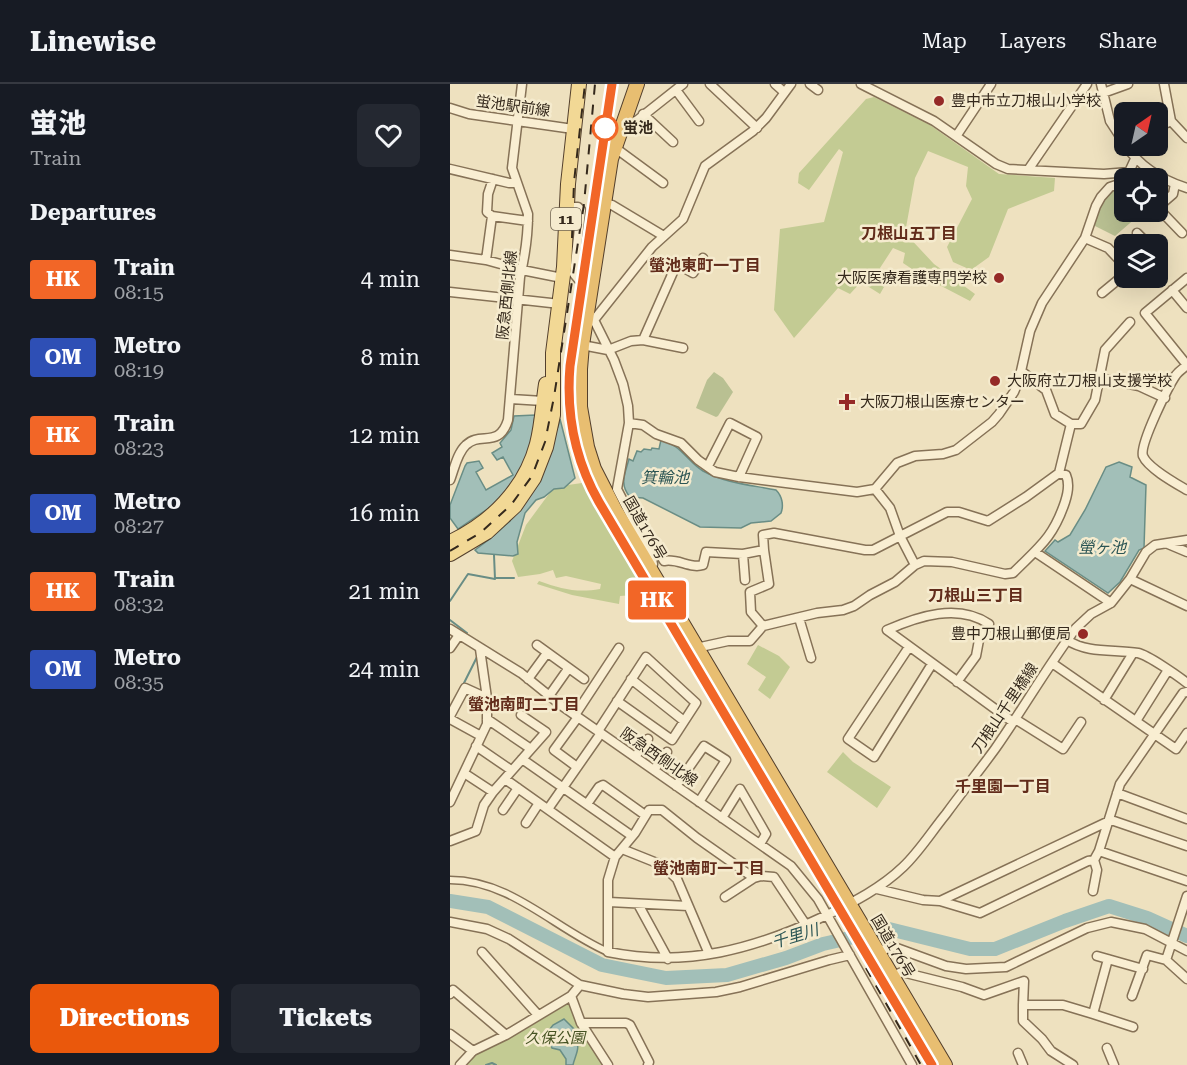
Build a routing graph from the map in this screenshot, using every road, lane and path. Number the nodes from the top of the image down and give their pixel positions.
1 (522, 84) edge
2 (579, 84) edge
3 (637, 84) edge
4 (710, 84) edge
5 (775, 84) edge
6 (791, 84) edge
7 (810, 84) edge
8 (861, 84) edge
9 (991, 84) edge
10 (1087, 84) edge
11 (1101, 84) edge
12 (1128, 84) edge
13 (1164, 84) edge
14 (679, 87) edge
15 (818, 90) dead end
16 (784, 92) junction
17 (1103, 93) junction
18 (450, 108) edge
19 (643, 114) junction
20 (518, 121) junction
21 (699, 121) dead end
22 (1171, 121) junction
23 (1168, 123) edge
24 (621, 126) junction
25 (1114, 127) edge
26 (756, 128) junction
27 (573, 129) junction
28 (957, 135) junction
29 (1187, 138) edge
30 (673, 142) dead end
31 (614, 147) junction
32 (1133, 156) edge
33 (1135, 159) junction
34 (1146, 168) edge
35 (450, 169) edge
36 (1028, 170) junction
37 (493, 179) junction
38 (1168, 180) edge
39 (517, 183) junction
40 (663, 183) dead end
41 (1175, 184) junction
42 (1114, 186) edge
43 (1187, 188) edge
44 (1168, 199) edge
45 (603, 203) junction
46 (567, 207) junction
47 (492, 216) junction
48 (1168, 218) edge
49 (528, 221) junction
50 (1182, 233) dead end
51 (662, 235) dead end
52 (1086, 238) junction
53 (1114, 254) edge
54 (450, 255) edge
55 (703, 258) dead end
56 (486, 260) junction
57 (522, 270) junction
58 (562, 278) junction
59 (1187, 278) edge
60 (1114, 283) edge
61 (591, 287) junction
62 (1172, 290) junction
63 (450, 292) edge
64 (1102, 293) dead end
65 (519, 299) junction
66 (560, 304) junction
67 (1187, 308) edge
68 (590, 320) junction
69 (1130, 322) dead end
70 (643, 340) junction
71 (582, 345) junction
72 (683, 348) dead end
73 (608, 350) junction
74 (553, 353) junction
75 (1021, 371) junction
76 (1100, 378) junction
77 (1165, 398) junction
78 (511, 399) junction
79 (543, 401) junction
80 (629, 423) junction
81 (1071, 424) junction
82 (545, 425) junction
83 (708, 466) junction
84 (1059, 473) junction
85 (739, 477) junction
86 (450, 480) edge
87 (875, 489) junction
88 (1187, 489) edge
89 (623, 500) junction
90 (503, 512) junction
91 (900, 536) junction
92 (1187, 540) edge
93 (450, 542) edge
94 (1168, 544) junction
95 (764, 550) junction
96 (1035, 552) junction
97 (1187, 552) edge
98 (450, 554) edge
99 (743, 554) junction
100 (915, 565) junction
101 (650, 571) junction
102 (1130, 579) junction
103 (745, 580) dead end
104 (1111, 603) junction
105 (1187, 606) edge
106 (799, 618) junction
107 (763, 626) junction
108 (450, 629) edge
109 (459, 635) junction
110 (1067, 640) junction
111 (537, 645) dead end
112 (909, 647) junction
113 (450, 648) edge
114 (619, 648) dead end
115 (696, 648) junction
116 (480, 649) junction
117 (547, 653) junction
118 (1133, 653) junction
119 (811, 658) dead end
120 (1052, 663) junction
121 (932, 664) junction
122 (568, 669) junction
123 (1168, 670) junction
124 (528, 679) junction
125 (584, 679) dead end
126 (631, 679) junction
127 (957, 682) junction
128 (1187, 683) edge
129 (1187, 692) edge
130 (549, 696) junction
131 (487, 698) junction
132 (1104, 700) junction
133 (617, 701) junction
134 (521, 715) dead end
135 (576, 716) junction
136 (450, 718) edge
137 (487, 719) junction
138 (684, 721) junction
139 (1014, 721) junction
140 (1136, 721) junction
141 (1081, 722) dead end
142 (599, 732) junction
143 (1187, 733) edge
144 (1155, 734) junction
145 (482, 736) junction
146 (648, 739) dead end
147 (476, 746) junction
148 (531, 749) junction
149 (667, 752) dead end
150 (635, 757) junction
151 (522, 759) junction
152 (577, 767) junction
153 (511, 770) junction
154 (654, 770) junction
155 (464, 773) junction
156 (505, 779) junction
157 (676, 786) junction
158 (453, 787) edge
159 (518, 788) junction
160 (563, 788) junction
161 (493, 792) junction
162 (1116, 793) junction
163 (450, 802) edge
164 (699, 802) junction
165 (539, 803) junction
166 (587, 804) junction
167 (548, 809) junction
168 (503, 810) dead end
169 (645, 815) junction
170 (722, 818) junction
171 (1187, 819) edge
172 (1109, 821) junction
173 (526, 823) dead end
174 (632, 836) junction
175 (450, 842) edge
176 (760, 844) junction
177 (1187, 846) edge
178 (622, 849) junction
179 (1099, 851) junction
180 (615, 858) junction
181 (1094, 860) junction
182 (754, 878) junction
183 (450, 880) edge
184 (1187, 881) edge
185 (877, 889) junction
186 (1093, 891) dead end
187 (1187, 896) edge
188 (725, 897) dead end
189 (940, 901) junction
190 (609, 902) junction
191 (638, 904) junction
192 (849, 904) junction
193 (688, 906) junction
194 (827, 915) junction
195 (1184, 916) edge
196 (450, 922) edge
197 (806, 925) junction
198 (1172, 942) junction
199 (876, 949) junction
200 (1187, 951) edge
201 (482, 952) dead end
202 (608, 952) junction
203 (709, 954) junction
204 (849, 954) junction
205 (1097, 956) dead end
206 (668, 958) junction
207 (1108, 959) junction
208 (1166, 960) junction
209 (1143, 969) junction
210 (892, 976) junction
211 (1187, 979) edge
212 (580, 985) junction
213 (450, 993) edge
214 (571, 996) junction
215 (1132, 996) dead end
216 (1023, 1005) junction
217 (1093, 1014) junction
218 (538, 1015) junction
219 (581, 1023) junction
220 (1133, 1027) dead end
221 (450, 1034) edge
222 (506, 1035) junction
223 (1107, 1048) dead end
224 (473, 1051) junction
225 (1018, 1053) dead end
226 (460, 1065) edge
227 (608, 1065) edge
228 (648, 1065) edge
229 (912, 1065) edge
230 (945, 1065) edge
231 (1023, 1065) edge
232 (1073, 1065) edge
233 (1114, 1065) edge

1 - 20 street, 阪急西側北線
2 - 27 main road, 11
3 - 24 highway, 国道176号
4 - 26 street
5 - 16 street
6 - 16 street
7 - 15 street
8 - 28 street
9 - 28 street
10 - 36 street
11 - 17 street
12 - 17 street
13 - 22 street
14 - 19 street
14 - 21 street
16 - 26 street
17 - 25 street
18 - 20 street, 蛍池駅前線
19 - 24 street
19 - 30 street
20 - 27 street, 蛍池駅前線
20 - 39 street, 阪急西側北線
22 - 23 street
22 - 29 street
24 - 31 highway, 国道176号
26 - 68 street
27 - 46 main road, 11
28 - 36 street
31 - 40 street
31 - 45 highway, 国道176号
32 - 33 street
33 - 34 street
33 - 36 street
35 - 37 street
37 - 39 street
37 - 47 street
38 - 41 street
39 - 49 street, 阪急西側北線
41 - 43 street
41 - 44 street
42 - 52 street
45 - 51 street
45 - 61 highway, 国道176号
46 - 58 main road, 11
46 - 61 street
47 - 49 street
47 - 56 street
48 - 50 street
49 - 57 street, 阪急西側北線
52 - 53 street
52 - 75 street
54 - 56 street
55 - 70 street
56 - 57 street
57 - 58 street
57 - 65 street, 阪急西側北線
58 - 66 main road, 11
59 - 62 street
60 - 64 street
61 - 68 highway, 国道176号
62 - 67 street
62 - 77 street
63 - 65 street
65 - 66 street
65 - 78 street, 阪急西側北線
66 - 74 main road, 11
68 - 71 highway, 国道176号
68 - 73 street
69 - 76 street
70 - 72 street
70 - 73 street
71 - 73 street
71 - 101 highway, 国道176号
73 - 80 street
74 - 79 main road, 11
74 - 82 main road, 11
75 - 81 street
75 - 87 street
76 - 77 street
76 - 81 street
77 - 88 street
78 - 79 street
78 - 86 street, 阪急西側北線
79 - 82 main road, 11
80 - 83 street
80 - 89 street
81 - 84 street
82 - 90 main road, 11
83 - 85 street
83 - 85 street
84 - 91 street
84 - 96 street
85 - 87 street
87 - 91 street
89 - 99 street
89 - 101 street
90 - 93 main road, 11
90 - 98 main road, 11
91 - 95 street
91 - 100 street
92 - 94 street, 刀根山千里橋線
94 - 97 street
94 - 102 street, 刀根山千里橋線
95 - 99 street
95 - 107 street
96 - 100 street
96 - 104 street
99 - 103 street
100 - 106 street
101 - 115 highway, 国道176号
102 - 104 street, 刀根山千里橋線
102 - 105 street
104 - 110 street, 刀根山千里橋線
106 - 107 street
106 - 119 street
107 - 115 street
108 - 109 street, 阪急西側北線
109 - 113 street
109 - 116 street, 阪急西側北線
110 - 118 street
110 - 120 street, 刀根山千里橋線
111 - 117 street
112 - 121 street
112 - 121 street
112 - 127 street
114 - 135 street
115 - 192 highway, 国道176号
116 - 124 street, 阪急西側北線
116 - 131 street
117 - 122 street
117 - 124 street
118 - 123 street
118 - 132 street
120 - 132 street
120 - 139 street, 刀根山千里橋線
121 - 127 street
122 - 125 street
122 - 130 street
123 - 128 street
123 - 140 street
124 - 130 street, 阪急西側北線
126 - 133 street
126 - 138 street
126 - 138 street
127 - 139 street
129 - 144 street
130 - 135 street, 阪急西側北線
131 - 136 street
131 - 137 street
132 - 140 street
133 - 138 street
133 - 142 street
134 - 148 street
135 - 142 street, 阪急西側北線
135 - 152 street
136 - 145 street
137 - 145 street
137 - 148 street
139 - 141 street
139 - 185 street, 刀根山千里橋線
140 - 144 street
142 - 150 street, 阪急西側北線
142 - 152 street
143 - 144 street
144 - 162 street
145 - 147 street
146 - 150 street
147 - 153 street
147 - 155 street
148 - 151 street
149 - 154 street
150 - 154 street, 阪急西側北線
151 - 153 street
151 - 160 street
152 - 160 street
153 - 156 street
154 - 157 street, 阪急西側北線
155 - 158 street
155 - 161 street
156 - 159 street
156 - 161 street
157 - 164 street, 阪急西側北線
157 - 164 street
158 - 163 street
159 - 165 street
159 - 168 street
160 - 166 street
160 - 167 street
161 - 175 street
162 - 171 street
162 - 172 street
164 - 170 street, 阪急西側北線
165 - 167 street
165 - 173 street
166 - 169 street
166 - 174 street
167 - 180 street
169 - 174 street
169 - 182 street
170 - 176 street, 阪急西側北線
170 - 176 street
172 - 177 street
172 - 179 street
172 - 189 street
174 - 178 street
176 - 194 street, 阪急西側北線
178 - 180 street
178 - 193 street
179 - 181 street
179 - 184 street
180 - 190 street
181 - 186 street
181 - 189 street
182 - 188 street
182 - 197 street
183 - 202 street
185 - 189 street
185 - 192 street, 刀根山千里橋線
187 - 195 street
190 - 191 street
190 - 202 street
191 - 193 street
191 - 206 street
192 - 194 street, 刀根山千里橋線
192 - 199 highway, 国道176号
193 - 203 street
194 - 197 street, 刀根山千里橋線
194 - 204 street, 阪急西側北線
195 - 198 street
196 - 212 street
197 - 203 street, 刀根山千里橋線
198 - 199 street
198 - 200 street
198 - 208 street
199 - 210 highway, 国道176号
201 - 218 street
202 - 206 street, 刀根山千里橋線
203 - 206 street, 刀根山千里橋線
204 - 212 street
204 - 229 street
205 - 207 street
207 - 209 street
207 - 217 street
208 - 209 street
208 - 211 street
209 - 215 street
210 - 216 street
210 - 230 highway, 国道176号
212 - 214 street
213 - 222 street
214 - 218 street
214 - 219 street
216 - 217 street
216 - 232 street
217 - 220 street
218 - 222 street
219 - 227 street
219 - 228 street
221 - 224 street
222 - 224 street
223 - 233 street
224 - 226 street
225 - 231 street

